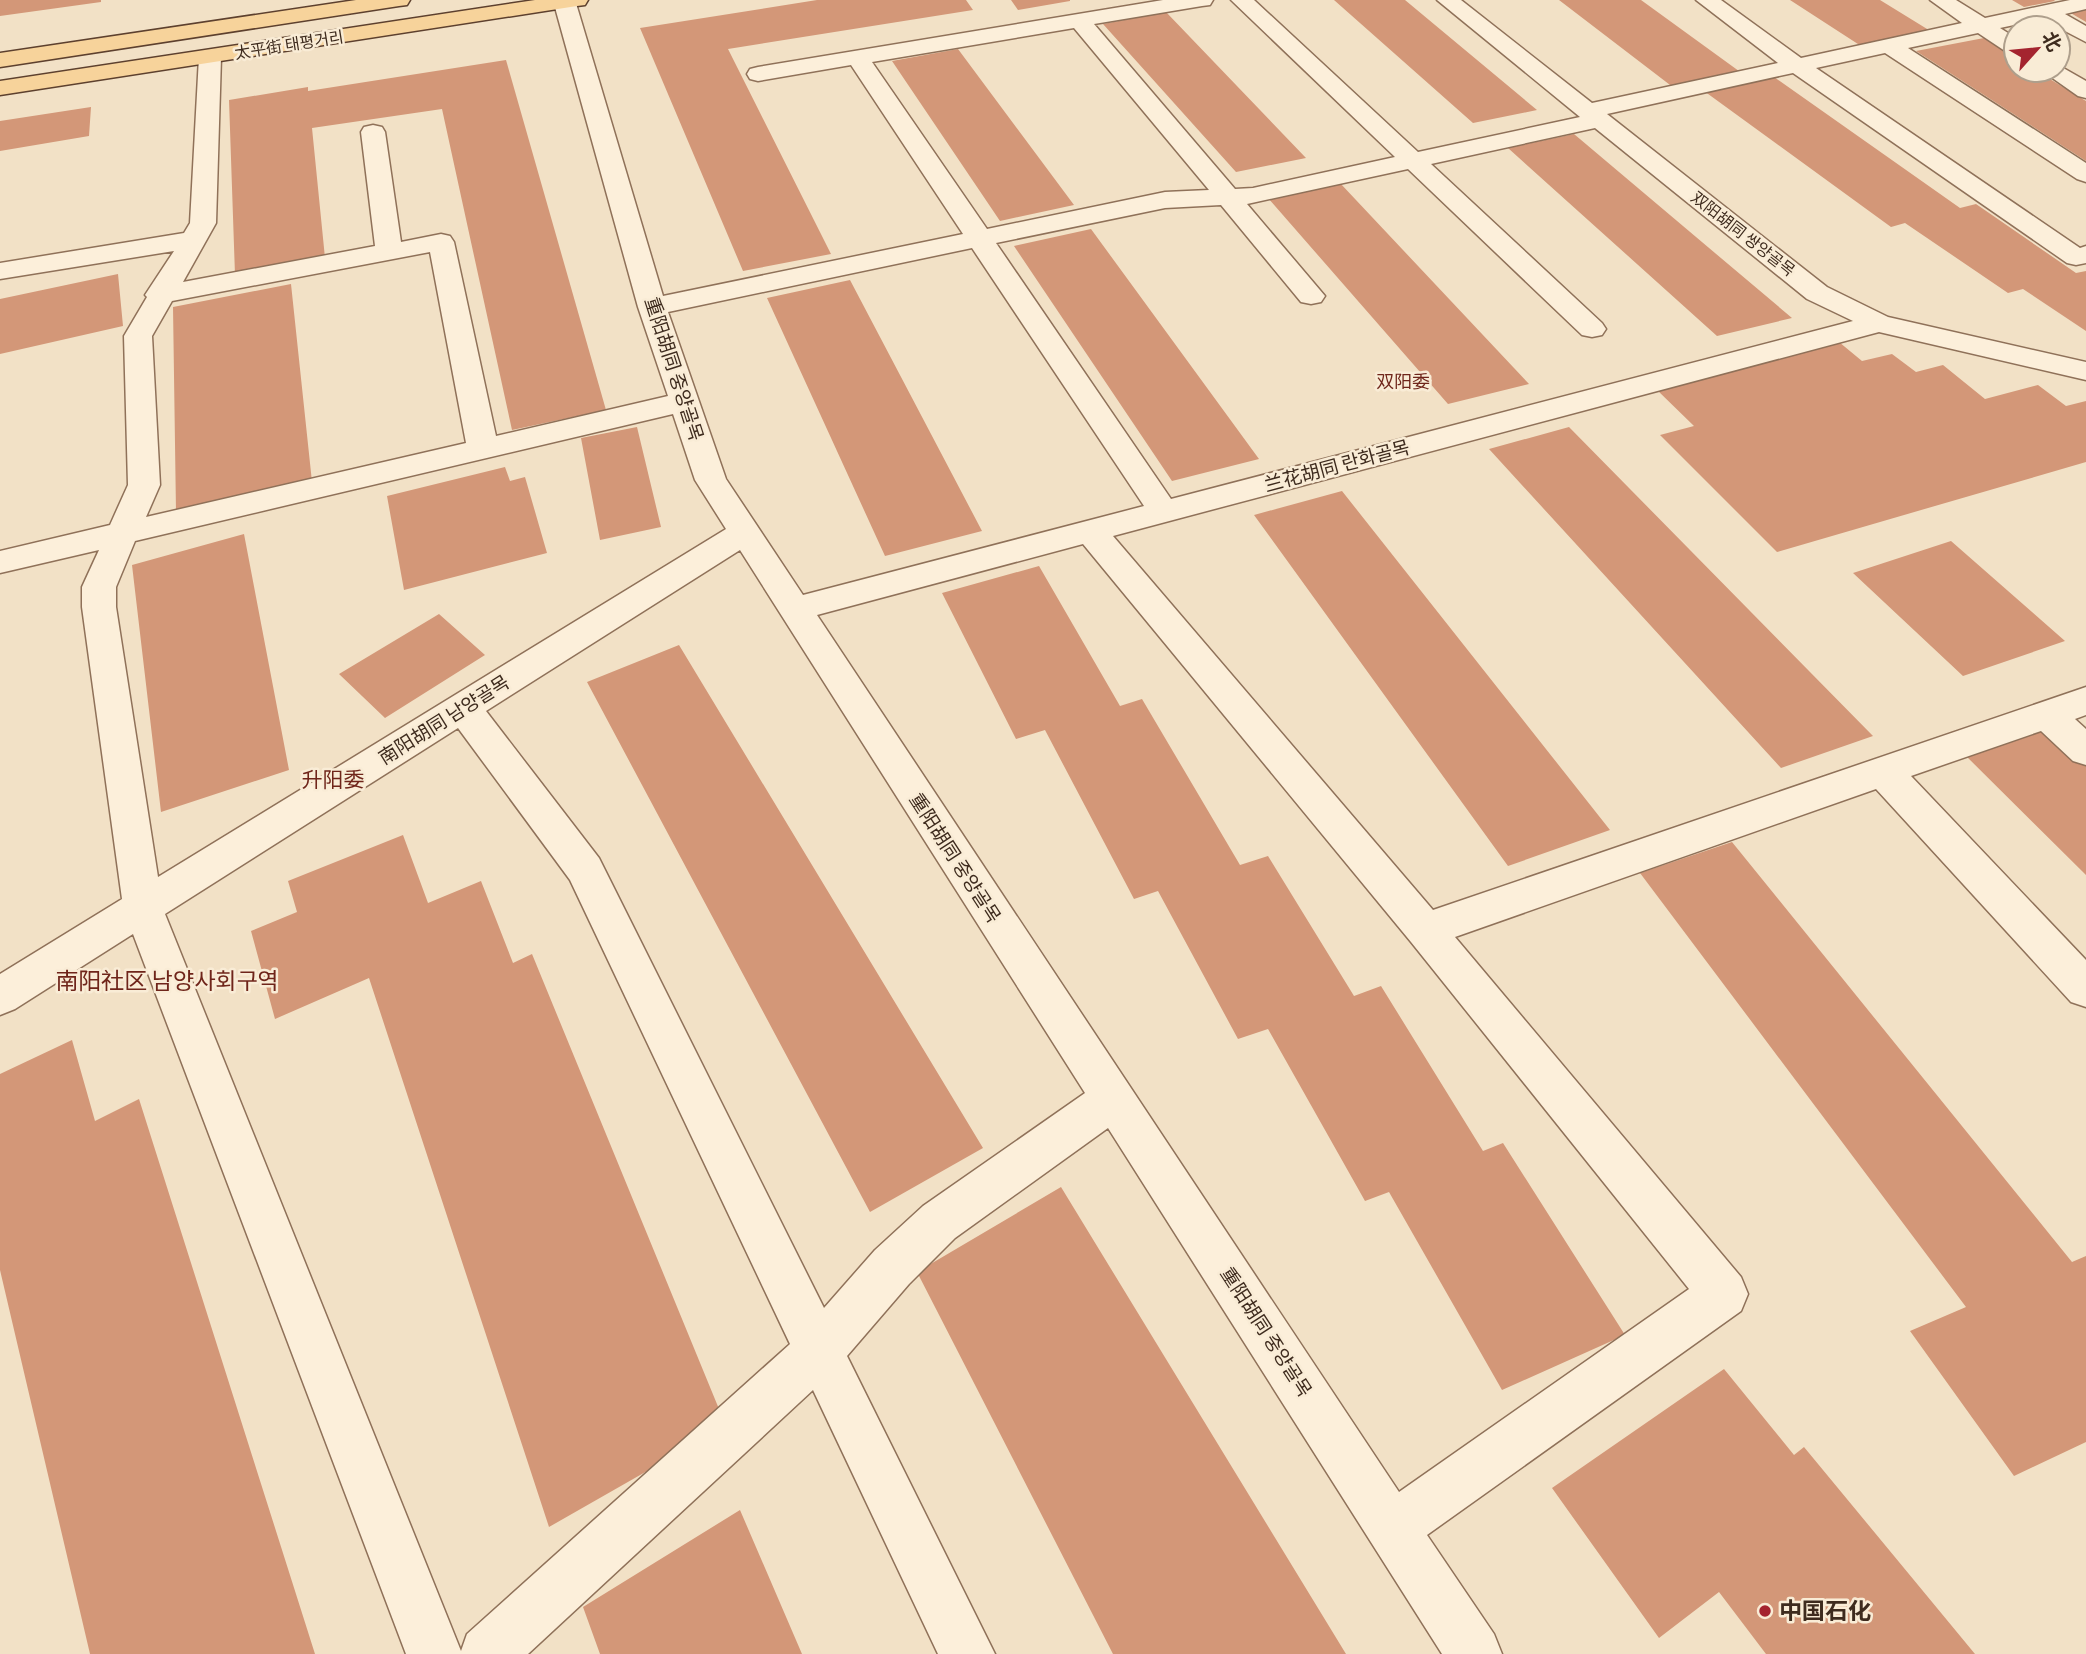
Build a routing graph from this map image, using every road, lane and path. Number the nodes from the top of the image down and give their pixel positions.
1 (399, 0) edge
2 (1202, 0) edge
3 (1242, 0) edge
4 (1448, 0) edge
5 (1707, 0) edge
6 (1941, 0) edge
7 (568, 1) edge
8 (2086, 3) edge
9 (2045, 12) junction
10 (1079, 20) junction
11 (1981, 26) junction
12 (2086, 35) edge
13 (2002, 39) edge
14 (1889, 46) junction
15 (210, 57) junction
16 (857, 57) junction
17 (0, 60) edge
18 (1797, 66) junction
19 (758, 74) dead end
20 (0, 88) edge
21 (1593, 115) junction
22 (373, 132) dead end
23 (1413, 161) junction
24 (2086, 174) edge
25 (1232, 199) junction
26 (979, 239) junction
27 (191, 240) junction
28 (389, 252) junction
29 (2086, 254) edge
30 (0, 271) edge
31 (159, 295) junction
32 (1311, 296) dead end
33 (652, 307) junction
34 (1879, 323) junction
35 (1592, 329) dead end
36 (2086, 371) edge
37 (684, 402) junction
38 (483, 449) junction
39 (1164, 512) junction
40 (1090, 531) junction
41 (745, 532) junction
42 (121, 533) junction
43 (0, 562) edge
44 (794, 609) junction
45 (2086, 701) edge
46 (463, 708) junction
47 (2046, 714) junction
48 (2086, 751) edge
49 (1883, 771) junction
50 (143, 908) junction
51 (1425, 930) junction
52 (2086, 989) edge
53 (0, 996) edge
54 (1114, 1098) junction
55 (818, 1352) junction
56 (1392, 1528) junction
57 (434, 1654) edge
58 (487, 1654) edge
59 (967, 1654) edge
60 (1474, 1654) edge

1 - 17 main road, 太平街 태평거리
2 - 10 street
3 - 23 street
4 - 21 street, 双阳胡同 쌍양골목
5 - 18 street
6 - 11 street
7 - 15 main road, 太平街 태평거리
7 - 33 street, 重阳胡同 중양골목
8 - 9 street
9 - 11 street
9 - 12 street
10 - 16 street
10 - 25 street
11 - 13 street
11 - 14 street
14 - 18 street
14 - 24 street
15 - 20 main road, 太平街 태평거리
15 - 27 street
16 - 19 street
16 - 26 street
18 - 21 street
18 - 29 street
21 - 23 street
21 - 34 street, 双阳胡同 쌍양골목
22 - 28 street
23 - 25 street
23 - 35 street
25 - 26 street
25 - 32 street
26 - 33 street
26 - 39 street
27 - 30 street
27 - 31 street
28 - 31 street
28 - 38 street
31 - 42 street
33 - 37 street, 重阳胡同 중양골목
34 - 36 street, 双阳胡同 쌍양골목
34 - 39 street, 兰花胡同 란화골목
37 - 38 street
37 - 41 street, 重阳胡同 중양골목
38 - 42 street
39 - 40 street, 兰花胡同 란화골목
40 - 44 street, 兰花胡同 란화골목
40 - 51 street
41 - 44 street, 重阳胡同 중양골목
41 - 46 street, 南阳胡同 남양골목
42 - 43 street
42 - 50 street
44 - 54 street, 重阳胡同 중양골목
45 - 47 street
46 - 50 street, 南阳胡同 남양골목
46 - 55 street
47 - 48 street
47 - 49 street
49 - 51 street
49 - 52 street
50 - 53 street, 南阳胡同 남양골목
50 - 57 street
51 - 56 street
54 - 55 street
54 - 56 street, 重阳胡同 중양골목
55 - 58 street
55 - 59 street
56 - 60 street, 重阳胡同 중양골목

